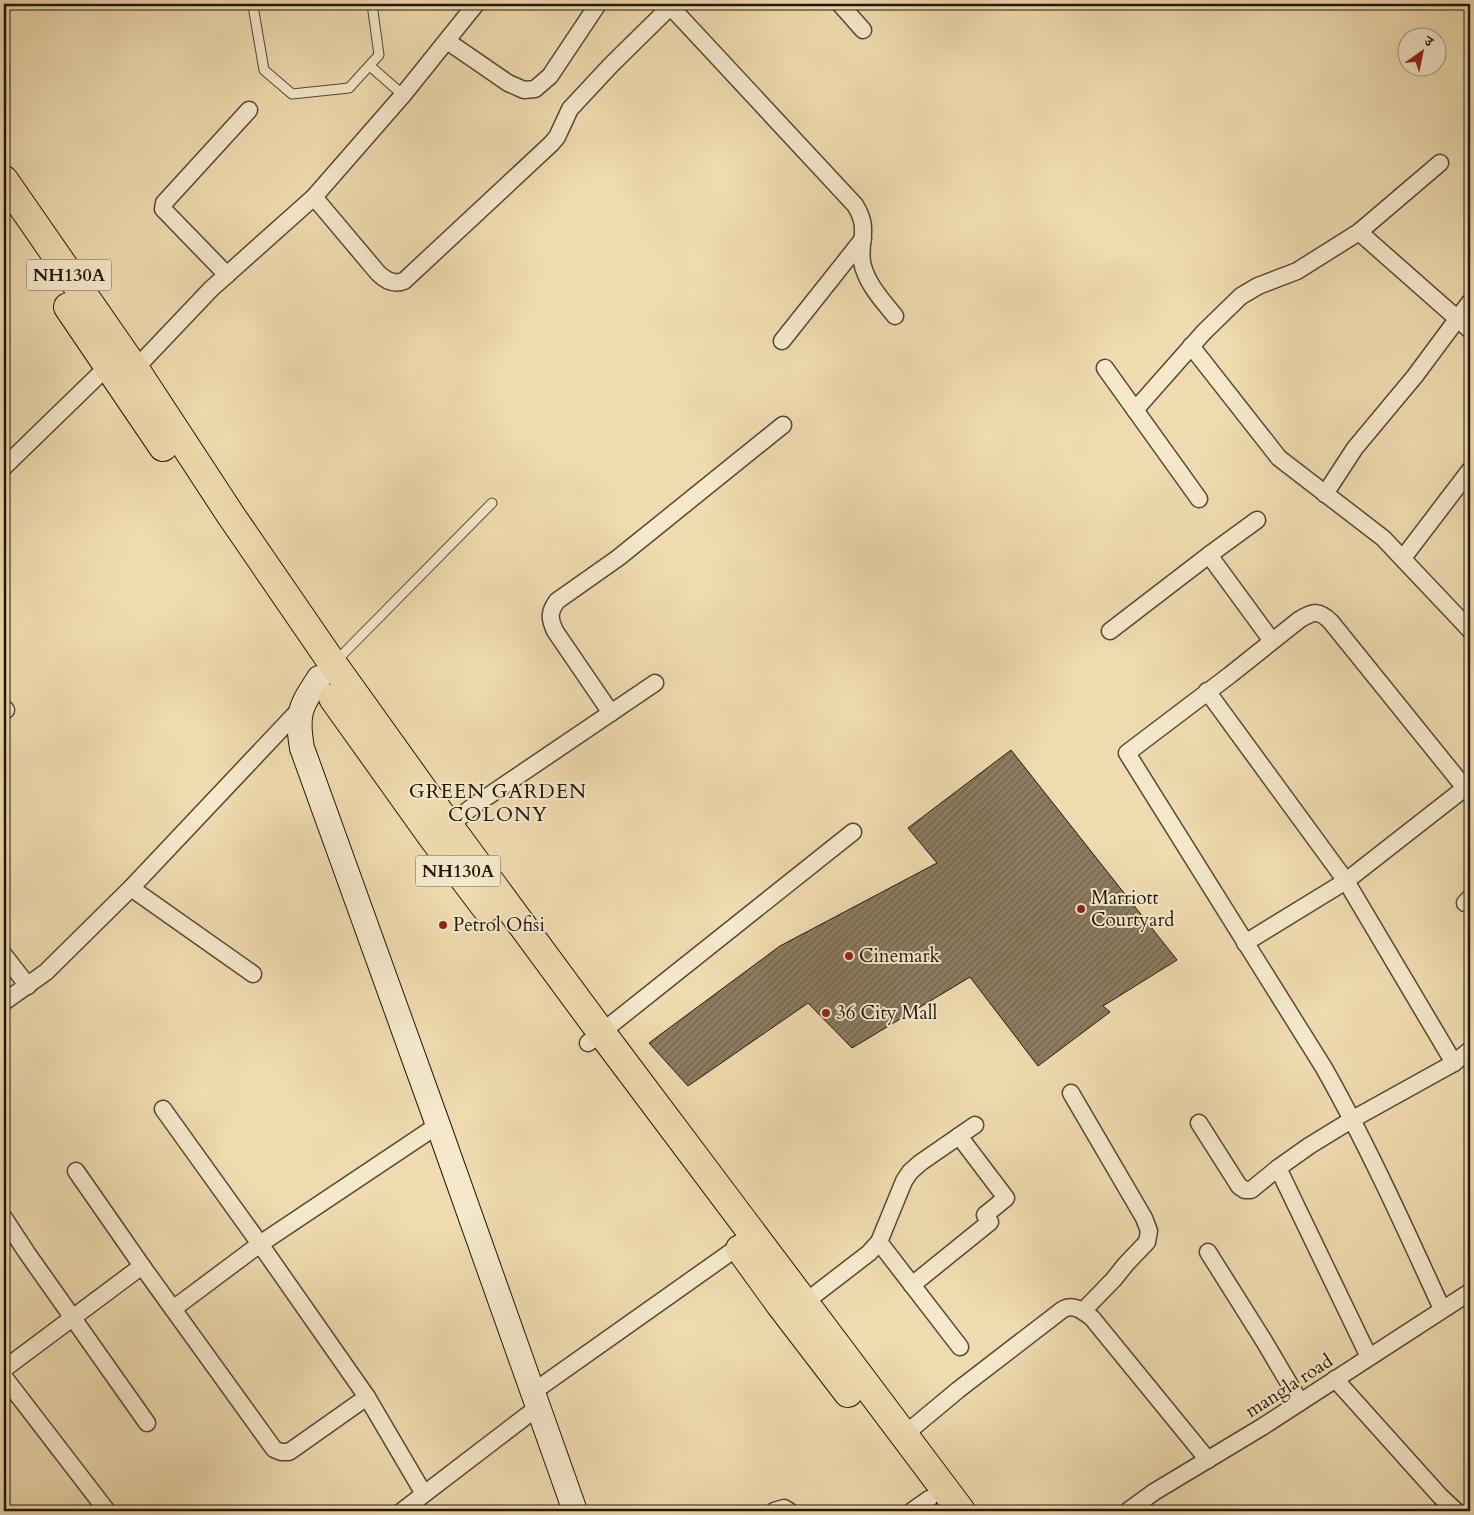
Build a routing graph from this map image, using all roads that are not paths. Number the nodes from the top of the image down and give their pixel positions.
1 (254, 4) edge
2 (372, 4) edge
3 (476, 4) edge
4 (598, 4) edge
5 (840, 4) edge
6 (671, 5) edge
7 (863, 30) dead end
8 (447, 41) junction
9 (370, 66) junction
10 (403, 95) junction
11 (249, 110) dead end
12 (1440, 163) dead end
13 (4, 180) edge
14 (314, 197) junction
15 (4, 211) edge
16 (1359, 232) junction
17 (863, 239) junction
18 (227, 275) junction
19 (1470, 302) edge
20 (895, 316) dead end
21 (1457, 319) junction
22 (1470, 330) edge
23 (782, 341) dead end
24 (1190, 346) junction
25 (108, 366) junction
26 (1105, 368) dead end
27 (135, 369) junction
28 (1135, 410) junction
29 (783, 425) dead end
30 (4, 468) edge
31 (1470, 470) edge
32 (1325, 494) junction
33 (1199, 499) dead end
34 (492, 503) dead end
35 (1257, 520) dead end
36 (1209, 555) junction
37 (1403, 558) junction
38 (1470, 630) edge
39 (1110, 632) dead end
40 (1272, 641) junction
41 (326, 671) junction
42 (655, 683) dead end
43 (1207, 691) junction
44 (300, 709) junction
45 (610, 713) junction
46 (1468, 786) edge
47 (449, 826) junction
48 (853, 832) dead end
49 (1346, 882) junction
50 (131, 888) junction
51 (1245, 943) junction
52 (4, 955) edge
53 (253, 974) dead end
54 (28, 986) junction
55 (4, 1002) edge
56 (594, 1038) junction
57 (1470, 1050) edge
58 (1454, 1063) junction
59 (1071, 1092) dead end
60 (164, 1109) dead end
61 (1353, 1119) junction
62 (1199, 1123) dead end
63 (438, 1125) junction
64 (975, 1125) dead end
65 (959, 1136) junction
66 (1278, 1168) junction
67 (76, 1171) dead end
68 (4, 1218) edge
69 (879, 1242) junction
70 (260, 1244) junction
71 (738, 1246) junction
72 (1208, 1252) dead end
73 (142, 1266) junction
74 (912, 1285) junction
75 (1470, 1292) edge
76 (792, 1298) junction
77 (173, 1309) junction
78 (1442, 1309) junction
79 (1082, 1311) junction
80 (73, 1318) junction
81 (960, 1347) dead end
82 (1369, 1357) junction
83 (4, 1369) edge
84 (4, 1377) edge
85 (1335, 1379) junction
86 (367, 1397) junction
87 (536, 1400) junction
88 (1300, 1402) junction
89 (147, 1423) dead end
90 (904, 1436) junction
91 (1208, 1460) junction
92 (424, 1494) junction
93 (926, 1507) edge
94 (107, 1511) edge
95 (402, 1511) edge
96 (575, 1511) edge
97 (774, 1511) edge
98 (789, 1511) edge
99 (961, 1511) edge
100 (1128, 1511) edge
101 (1456, 1511) edge

1 - 9 lane
2 - 9 lane
3 - 8 street
4 - 8 street
5 - 7 street
6 - 14 street
6 - 17 street
8 - 10 street
9 - 10 lane
10 - 14 street
11 - 18 street
12 - 16 street
13 - 27 highway, NH130A
14 - 18 street
15 - 25 highway, NH130A
16 - 21 street
16 - 24 street
17 - 20 street
17 - 23 street
18 - 27 street
19 - 21 street
21 - 22 street
21 - 32 street
24 - 28 street
24 - 32 street
25 - 30 street
25 - 41 highway, NH130A
26 - 28 street
27 - 41 highway, NH130A
28 - 33 street
29 - 45 street
31 - 37 street
32 - 37 street
34 - 41 lane
35 - 36 street
36 - 39 street
36 - 40 street
37 - 38 street
40 - 43 street
40 - 46 street
41 - 44 street
41 - 47 highway, NH130A
41 - 56 highway, NH130A
42 - 45 street
43 - 49 street
43 - 51 street
44 - 50 street
44 - 63 street
45 - 47 street
46 - 49 street
47 - 56 highway, NH130A
48 - 56 street
49 - 51 street
49 - 58 street
50 - 53 street
50 - 54 street
51 - 61 street
52 - 54 street
54 - 55 street
56 - 71 highway, NH130A
56 - 76 highway, NH130A
57 - 58 street
58 - 61 street
59 - 79 street
60 - 70 street
61 - 66 street
61 - 78 street
62 - 66 street
63 - 70 street
63 - 87 street
64 - 65 street
65 - 69 street
65 - 74 street
66 - 82 street
67 - 73 street
68 - 80 street
69 - 74 street
69 - 76 street
70 - 77 street
70 - 86 street
71 - 76 highway, NH130A
71 - 87 street
72 - 88 street
73 - 77 street
73 - 80 street
74 - 81 street
75 - 78 street, mangla road
76 - 90 highway, NH130A
76 - 93 highway, NH130A
77 - 86 street
78 - 82 street, mangla road
79 - 90 street
79 - 91 street
80 - 83 street
80 - 89 street
82 - 85 street, mangla road
84 - 94 street
85 - 88 street, mangla road
85 - 101 street
86 - 92 street
87 - 92 street
87 - 96 street
88 - 91 street, mangla road
90 - 99 highway, NH130A
91 - 100 street, mangla road
92 - 95 street
97 - 98 street

